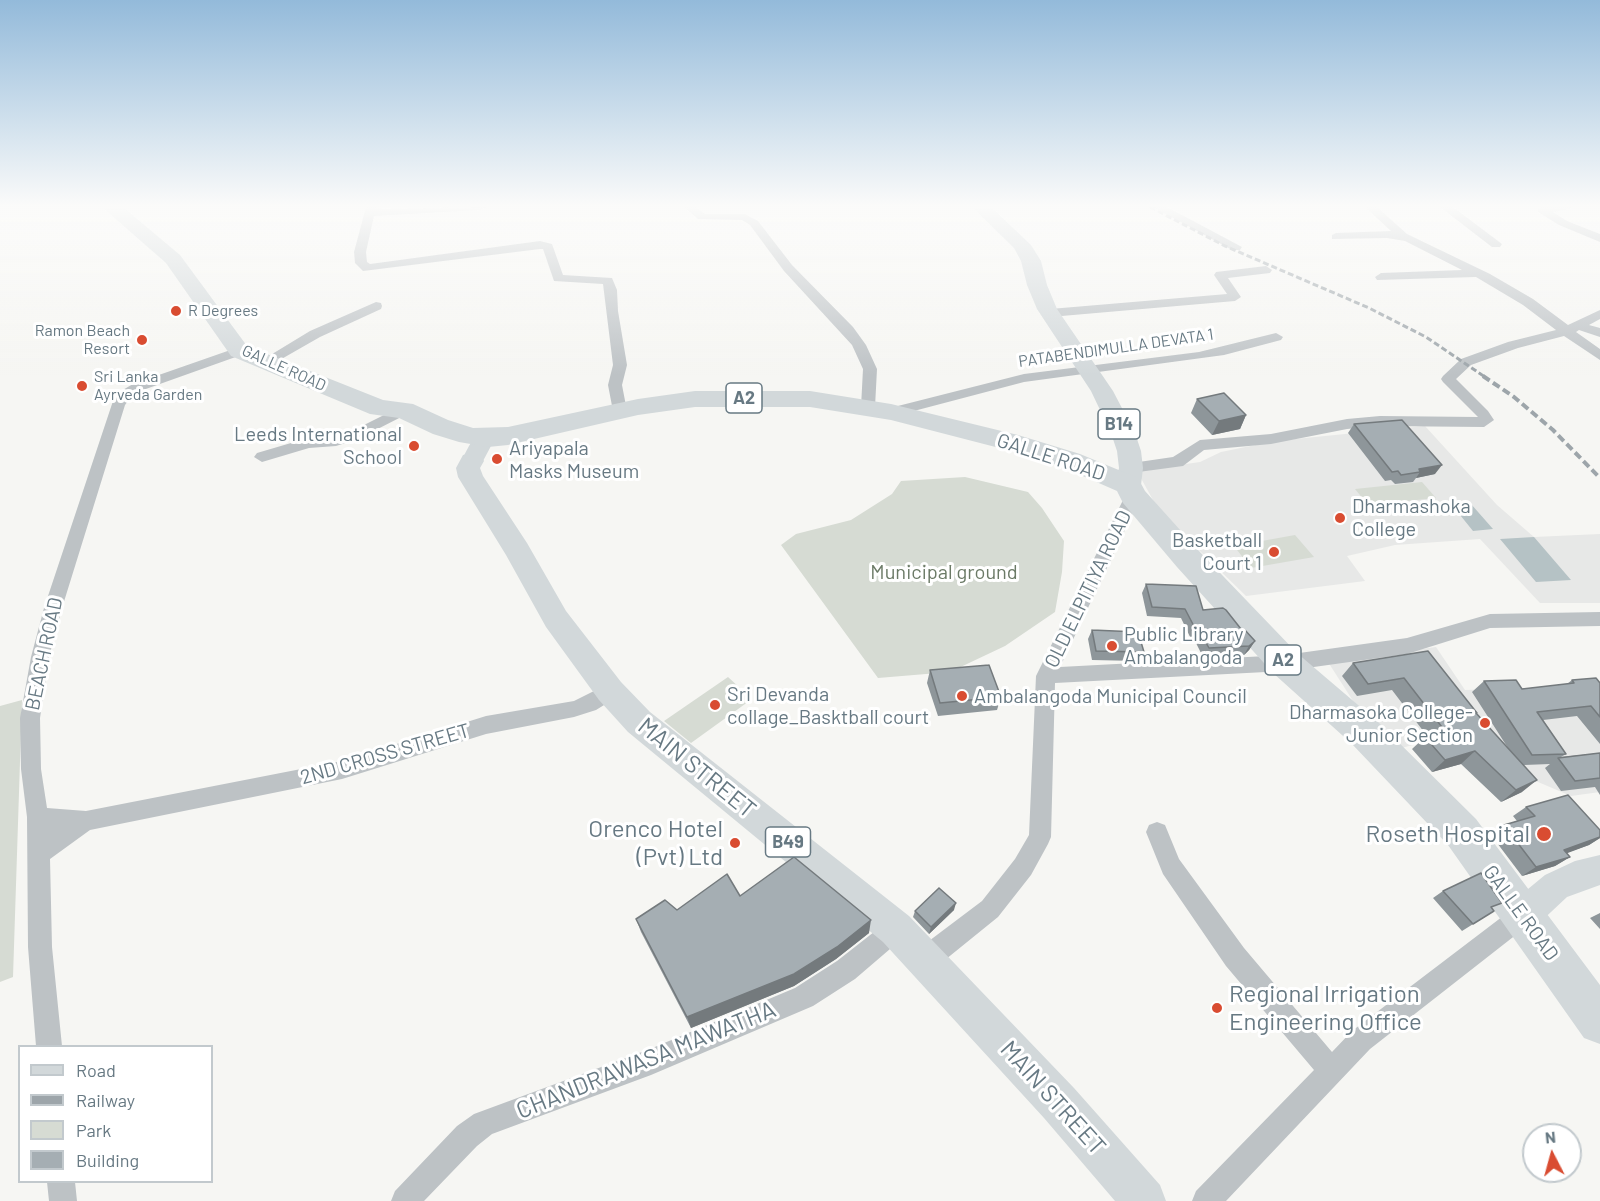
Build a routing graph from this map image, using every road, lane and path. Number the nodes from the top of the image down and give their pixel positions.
1 (175, 263) edge
2 (361, 263) edge
3 (404, 263) edge
4 (553, 263) edge
5 (784, 263) edge
6 (1032, 263) edge
7 (1457, 263) edge
8 (1266, 270) dead end
9 (1477, 273) junction
10 (1381, 277) dead end
11 (376, 306) dead end
12 (1050, 314) junction
13 (1600, 314) edge
14 (1572, 328) junction
15 (1600, 333) edge
16 (1276, 337) dead end
17 (239, 351) junction
18 (1600, 356) edge
19 (266, 362) junction
20 (1088, 370) junction
21 (404, 410) junction
22 (880, 410) junction
23 (621, 411) junction
24 (585, 420) junction
25 (442, 428) junction
26 (476, 453) junction
27 (262, 457) dead end
28 (1131, 483) junction
29 (1600, 619) edge
30 (1285, 663) junction
31 (1046, 676) junction
32 (610, 691) junction
33 (38, 817) junction
34 (86, 821) junction
35 (1157, 832) dead end
36 (37, 856) junction
37 (1600, 870) edge
38 (1523, 915) junction
39 (896, 929) junction
40 (926, 959) junction
41 (1600, 1022) edge
42 (49, 1045) edge
43 (1330, 1071) junction
44 (60, 1183) edge
45 (63, 1201) edge
46 (405, 1201) edge
47 (1144, 1201) edge
48 (1206, 1201) edge

1 - 17 highway, GALLE ROAD
2 - 3 street
4 - 23 street
5 - 22 street
6 - 12 main road, B14
7 - 9 street
8 - 12 street
9 - 10 street
9 - 14 street
11 - 19 street
12 - 20 main road, B14
13 - 14 street
14 - 15 street
14 - 18 street
14 - 28 street
16 - 20 street, PATABENDIMULLA DEVATA 1
17 - 19 highway, GALLE ROAD / A2
17 - 33 street, BEACH ROAD
19 - 21 highway, GALLE ROAD / A2
20 - 22 street, PATABENDIMULLA DEVATA 1
20 - 28 main road, B14
21 - 25 highway, GALLE ROAD / A2
21 - 27 street
22 - 23 highway, GALLE ROAD / A2
22 - 28 highway, GALLE ROAD / A2
23 - 24 highway, GALLE ROAD / A2
24 - 25 highway, GALLE ROAD / A2
24 - 26 highway, GALLE ROAD / A2
25 - 26 highway, GALLE ROAD / A2
26 - 32 main road, MAIN STREET / B49
28 - 30 highway, GALLE ROAD / A2
28 - 31 street, OLD ELPITIYA ROAD
29 - 30 street
30 - 31 street
30 - 38 highway, GALLE ROAD / A2
31 - 40 street, OLD ELPITIYA ROAD
32 - 34 street, 2ND CROSS STREET
32 - 39 main road, MAIN STREET / B49
33 - 34 street, 2ND CROSS STREET
33 - 36 street, BEACH ROAD
34 - 36 street, 2ND CROSS STREET
35 - 43 street
36 - 42 street, BEACH ROAD
37 - 38 main road
38 - 41 highway, GALLE ROAD / A2
38 - 43 street
39 - 40 main road, MAIN STREET / B49
39 - 46 street, CHANDRAWASA MAWATHA
40 - 47 main road, MAIN STREET / B49
43 - 48 street
44 - 45 street

